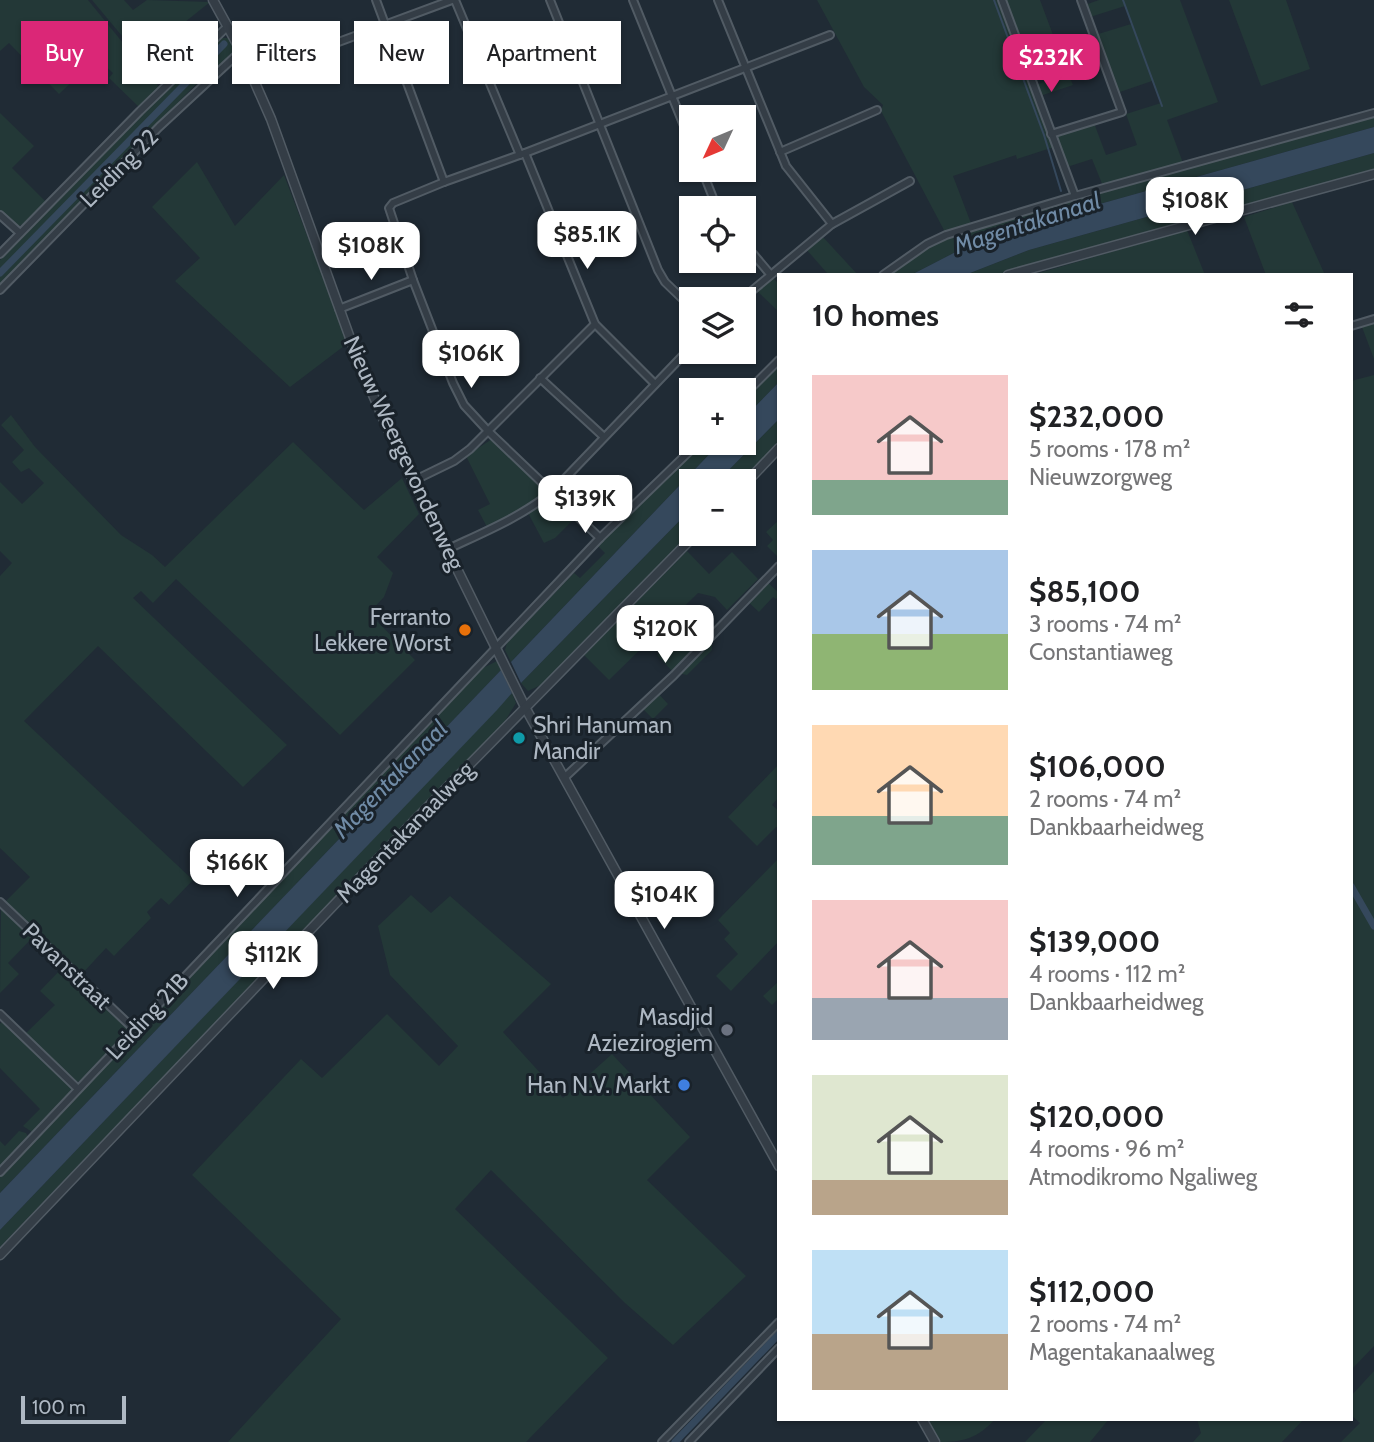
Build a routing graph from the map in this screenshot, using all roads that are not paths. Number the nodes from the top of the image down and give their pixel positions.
1 (213, 0) edge
2 (376, 0) edge
3 (454, 0) edge
4 (550, 0) edge
5 (634, 0) edge
6 (718, 0) edge
7 (1002, 0) edge
8 (1081, 0) edge
9 (384, 21) edge
10 (397, 21) edge
11 (228, 26) junction
12 (232, 34) edge
13 (830, 35) dead end
14 (232, 59) edge
15 (745, 68) junction
16 (256, 84) edge
17 (407, 84) edge
18 (672, 96) junction
19 (877, 110) dead end
20 (1374, 113) edge
21 (679, 114) edge
22 (600, 124) junction
23 (1051, 134) junction
24 (779, 152) junction
25 (522, 154) junction
26 (1374, 174) edge
27 (910, 180) dead end
28 (443, 182) junction
29 (1075, 196) junction
30 (0, 215) edge
31 (832, 224) junction
32 (20, 233) junction
33 (0, 254) edge
34 (756, 257) edge
35 (886, 273) edge
36 (1017, 273) edge
37 (770, 274) junction
38 (413, 280) junction
39 (755, 287) edge
40 (0, 290) edge
41 (679, 295) edge
42 (339, 309) junction
43 (1374, 319) edge
44 (594, 324) junction
45 (1353, 325) edge
46 (679, 359) edge
47 (777, 362) edge
48 (540, 378) junction
49 (756, 383) edge
50 (655, 384) junction
51 (488, 431) junction
52 (604, 437) junction
53 (777, 450) edge
54 (686, 455) edge
55 (756, 472) edge
56 (415, 480) junction
57 (552, 492) junction
58 (600, 538) junction
59 (684, 546) edge
60 (448, 549) junction
61 (777, 568) edge
62 (497, 648) junction
63 (526, 709) junction
64 (564, 778) junction
65 (0, 902) edge
66 (0, 1014) edge
67 (135, 1030) junction
68 (78, 1089) junction
69 (777, 1162) edge
70 (0, 1172) edge
71 (0, 1255) edge
72 (777, 1324) edge
73 (777, 1350) edge
74 (923, 1421) edge
75 (662, 1442) edge
76 (689, 1442) edge
77 (935, 1442) edge

1 - 11 street, Nieuw Weergevondenweg
2 - 9 street
3 - 10 street
3 - 25 street
4 - 22 street
5 - 18 street
6 - 15 street
7 - 23 street
8 - 23 street
11 - 12 street, Nieuw Weergevondenweg
11 - 32 street, Leiding 22
13 - 15 street
14 - 40 street, Leiding 22
15 - 18 street
15 - 24 street
16 - 42 street, Nieuw Weergevondenweg
17 - 28 street
18 - 21 street
18 - 22 street
19 - 24 street
20 - 29 street
22 - 25 street
22 - 41 street
23 - 29 street
24 - 31 street
25 - 28 street
25 - 44 street
26 - 36 street
27 - 31 street
28 - 38 street
29 - 35 street
30 - 32 street
31 - 37 street
32 - 33 street, Leiding 22
34 - 37 street
37 - 39 street
38 - 42 street
38 - 51 street
42 - 56 street, Nieuw Weergevondenweg
43 - 45 street
44 - 48 street
44 - 50 street
46 - 50 street
47 - 49 street
48 - 51 street
48 - 52 street
50 - 52 street
51 - 56 street
51 - 57 street
52 - 57 street
53 - 55 street
54 - 58 street, Leiding 21B
56 - 60 street, Nieuw Weergevondenweg
57 - 58 street
57 - 60 street
58 - 62 street, Leiding 21B
59 - 63 street, Magentakanaalweg
60 - 62 street, Nieuw Weergevondenweg
61 - 64 street
62 - 63 street, Nieuw Weergevondenweg
62 - 67 street, Leiding 21B
63 - 64 street, Nieuw Weergevondenweg
63 - 71 street, Magentakanaalweg
64 - 69 street, Nieuw Weergevondenweg
65 - 67 street, Pavanstraat
66 - 68 street
67 - 68 street, Leiding 21B
68 - 70 street, Leiding 21B
72 - 75 street
73 - 76 street
74 - 77 street

